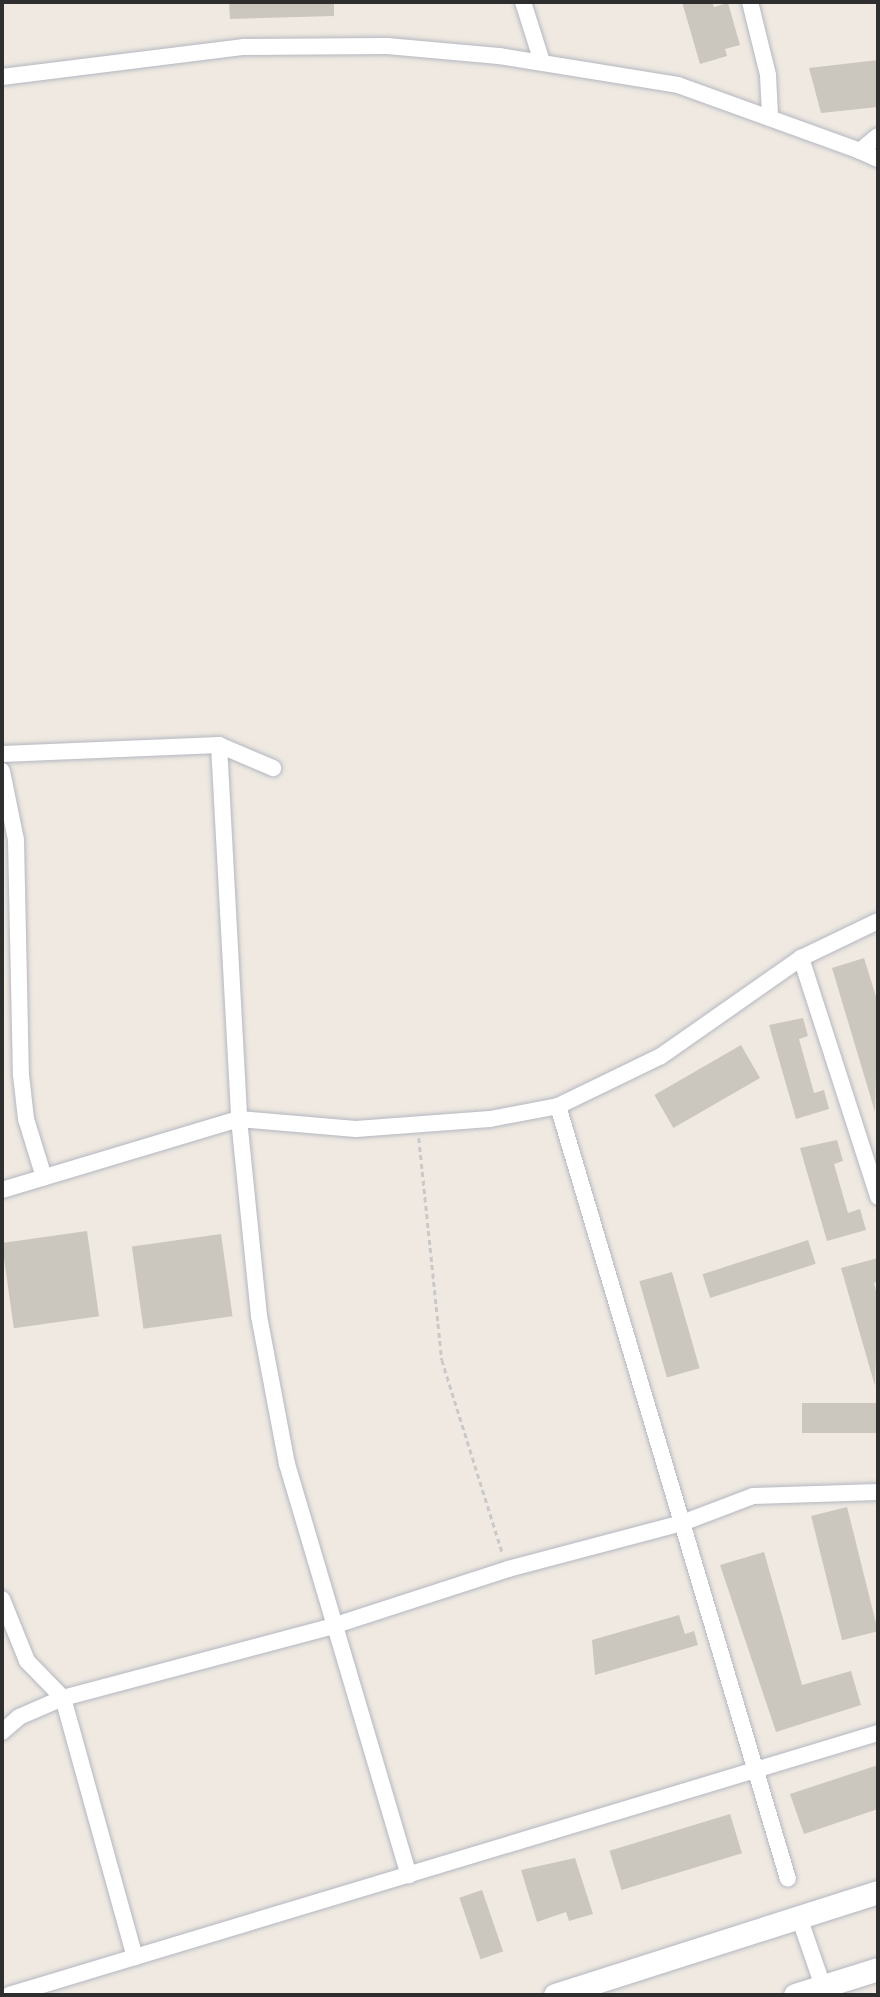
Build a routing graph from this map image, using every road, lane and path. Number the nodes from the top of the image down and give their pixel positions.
1 (523, 2) edge
2 (750, 2) edge
3 (542, 62) junction
4 (2, 77) edge
5 (770, 115) junction
6 (878, 136) edge
7 (860, 151) junction
8 (878, 159) edge
9 (219, 745) junction
10 (2, 754) edge
11 (273, 768) dead end
12 (2, 771) edge
13 (878, 921) edge
14 (802, 958) junction
15 (558, 1106) junction
16 (239, 1119) junction
17 (418, 1125) junction
18 (44, 1177) junction
19 (2, 1190) edge
20 (878, 1198) edge
21 (878, 1492) edge
22 (682, 1523) junction
23 (508, 1569) junction
24 (2, 1599) edge
25 (333, 1626) junction
26 (63, 1698) junction
27 (2, 1732) edge
28 (878, 1733) edge
29 (756, 1770) junction
30 (409, 1875) junction
31 (788, 1879) dead end
32 (878, 1892) edge
33 (799, 1917) junction
34 (135, 1957) junction
35 (878, 1969) edge
36 (825, 1991) edge
37 (9, 1995) edge
38 (555, 1995) edge
39 (795, 1995) edge

1 - 3 street
2 - 5 street
3 - 4 street
3 - 5 street
5 - 7 street
6 - 7 street
7 - 8 street
9 - 10 street
9 - 11 street
9 - 16 street
12 - 18 street
13 - 14 street
14 - 15 street
14 - 20 street
15 - 17 street
15 - 22 street
16 - 17 street
16 - 18 street
16 - 25 street
17 - 23 path
18 - 19 street
21 - 22 street
22 - 23 street
22 - 29 street
23 - 25 street
24 - 26 street
25 - 26 street
25 - 30 street
26 - 27 street
26 - 34 street
28 - 29 street
29 - 30 street
29 - 31 street
30 - 34 street
32 - 33 main road
33 - 36 street
33 - 38 main road
34 - 37 street
35 - 36 main road
36 - 39 main road

